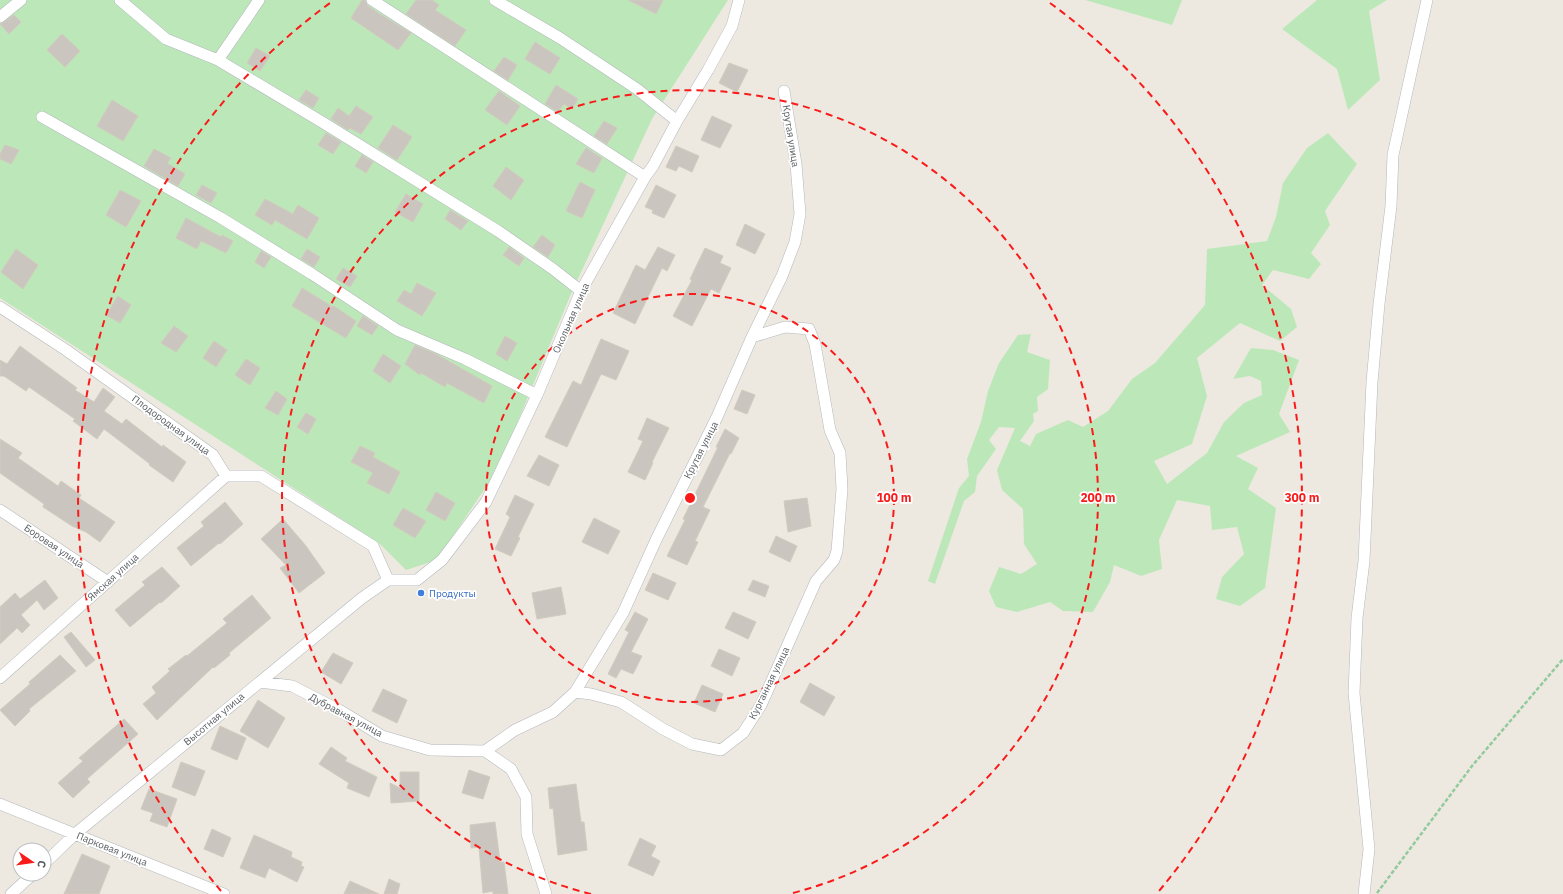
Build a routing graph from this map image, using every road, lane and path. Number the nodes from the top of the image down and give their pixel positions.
1 (21, 0) edge
2 (120, 0) edge
3 (259, 0) edge
4 (372, 0) edge
5 (495, 0) edge
6 (739, 0) edge
7 (1427, 0) edge
8 (0, 17) edge
9 (218, 60) junction
10 (784, 91) dead end
11 (42, 117) dead end
12 (677, 120) junction
13 (645, 178) junction
14 (581, 291) junction
15 (0, 307) edge
16 (752, 336) junction
17 (537, 396) junction
18 (226, 476) junction
19 (0, 510) edge
20 (388, 580) junction
21 (108, 582) junction
22 (1563, 659) edge
23 (0, 678) edge
24 (260, 682) junction
25 (575, 692) junction
26 (485, 751) junction
27 (0, 804) edge
28 (76, 834) junction
29 (52, 856) edge
30 (24, 882) edge
31 (11, 894) edge
32 (224, 894) edge
33 (546, 894) edge
34 (1364, 894) edge
35 (1376, 894) edge

1 - 8 street
2 - 9 street
3 - 9 street
4 - 13 street
5 - 12 street
6 - 12 street, Окольная улица
7 - 34 street
9 - 14 street
10 - 16 street, Крутая улица
11 - 17 street
12 - 13 street, Окольная улица
13 - 14 street, Окольная улица
14 - 17 street, Окольная улица
15 - 18 street, Плодородная улица
16 - 25 street, Крутая улица
16 - 25 street, Курганная улица
17 - 20 street, Окольная улица
18 - 20 street
18 - 21 street, Ямская улица
19 - 21 street, Боровая улица
20 - 24 street, Высотная улица
21 - 23 street, Ямская улица
22 - 35 path
24 - 26 street, Дубравная улица
24 - 28 street, Высотная улица
25 - 26 street, Крутая улица
26 - 33 street
27 - 28 street, Парковая улица
28 - 29 street, Высотная улица
28 - 32 street, Парковая улица
30 - 31 street

